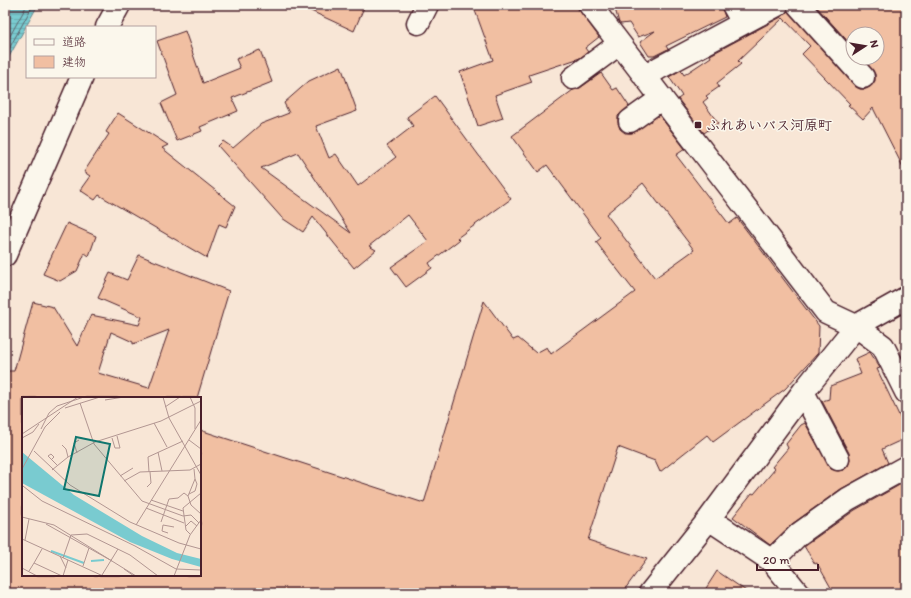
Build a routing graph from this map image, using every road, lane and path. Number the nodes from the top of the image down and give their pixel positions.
1 (119, 5) edge
2 (590, 5) edge
3 (777, 5) edge
4 (798, 5) edge
5 (738, 14) edge
6 (108, 26) edge
7 (619, 44) junction
8 (646, 77) junction
9 (863, 77) dead end
10 (82, 78) edge
11 (572, 78) dead end
12 (662, 98) junction
13 (630, 121) dead end
14 (5, 255) edge
15 (906, 298) edge
16 (856, 326) junction
17 (803, 392) junction
18 (906, 392) edge
19 (838, 459) dead end
20 (906, 467) edge
21 (709, 520) junction
22 (772, 561) junction
23 (650, 593) edge
24 (798, 593) edge

1 - 6 street
2 - 7 street
3 - 5 street
4 - 9 street
5 - 8 street
7 - 8 street
7 - 11 street
8 - 12 street
10 - 14 street
12 - 13 street
12 - 16 street
15 - 16 street
16 - 17 street
16 - 18 street
17 - 19 street
17 - 21 street
20 - 22 street
21 - 22 street
21 - 23 street
22 - 24 street

